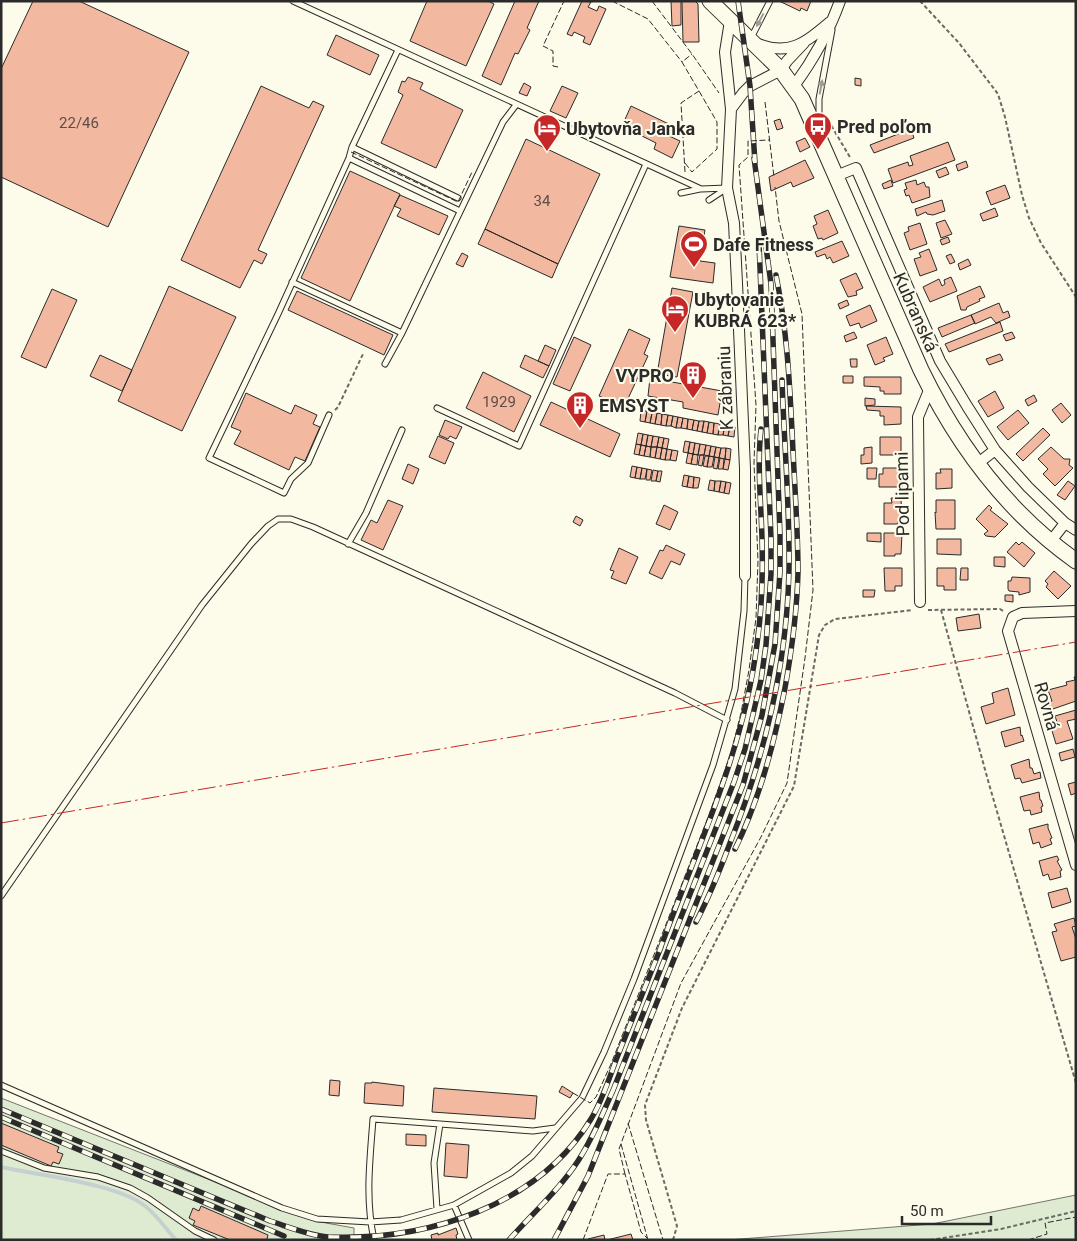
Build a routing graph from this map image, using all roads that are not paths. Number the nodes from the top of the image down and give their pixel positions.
1 (293, 1) edge
2 (710, 1) edge
3 (770, 1) edge
4 (840, 1) edge
5 (834, 18) junction
6 (730, 22) junction
7 (750, 40) junction
8 (804, 43) junction
9 (398, 50) junction
10 (781, 70) junction
11 (794, 86) junction
12 (516, 105) junction
13 (731, 109) junction
14 (819, 135) junction
15 (352, 147) junction
16 (349, 158) junction
17 (646, 164) junction
18 (836, 176) junction
19 (727, 188) junction
20 (701, 189) junction
21 (680, 193) dead end
22 (458, 198) dead end
23 (709, 200) dead end
24 (460, 211) junction
25 (886, 265) junction
26 (292, 282) junction
27 (402, 333) junction
28 (940, 361) junction
29 (385, 364) dead end
30 (921, 370) junction
31 (930, 388) junction
32 (437, 408) dead end
33 (329, 415) dead end
34 (402, 430) dead end
35 (995, 450) junction
36 (977, 464) junction
37 (1065, 523) junction
38 (1076, 530) edge
39 (1051, 541) junction
40 (348, 544) junction
41 (1076, 561) edge
42 (412, 566) dead end
43 (410, 572) junction
44 (745, 576) joint
45 (922, 607) road end
46 (1076, 612) edge
47 (727, 720) junction
48 (1076, 865) edge
49 (1, 896) edge
50 (1, 1085) edge
51 (440, 1124) junction
52 (555, 1128) junction
53 (1, 1151) edge
54 (454, 1205) junction
55 (437, 1209) junction
56 (370, 1222) junction
57 (214, 1240) edge
58 (374, 1240) edge
59 (469, 1240) edge

1 - 9 lane
2 - 6 street, Kubranská
3 -> 7 lane
4 - 5 street
5 - 8 street
5 - 11 street
14 -> 5 lane
6 - 7 street, Kubranská
6 - 13 street, K zábraniu
7 - 8 street
7 - 10 street, Kubranská
8 - 10 street
9 - 12 lane
9 - 15 lane
10 - 11 street, Kubranská
10 - 13 street
11 - 14 street, Kubranská
12 - 17 lane
12 - 24 lane
13 - 19 street, K zábraniu
14 - 18 street, Kubranská
15 - 16 lane
15 - 22 lane
16 - 24 lane
16 - 26 lane
17 - 20 lane
17 - 32 lane
18 - 25 street, Kubranská
18 - 25 street, Kubranská
19 - 20 lane
19 - 23 lane
19 - 44 street, K zábraniu
20 - 21 lane
24 - 27 lane
25 - 28 street, Kubranská
25 - 30 street, Kubranská
26 - 27 lane
26 - 33 lane
27 - 29 lane
28 - 30 street, Kubranská
28 - 35 street, Kubranská
30 - 31 street, Kubranská
31 - 36 street, Kubranská
31 - 45 street, Pod lipami
34 - 40 lane
35 - 36 street
35 - 37 street, Kubranská
36 - 39 street, Kubranská
37 - 38 street, Kubranská
37 - 39 street
39 - 41 street, Kubranská
40 - 43 lane
40 - 49 lane
42 - 43 lane
43 - 47 lane
44 - 47 lane
46 - 48 street, Rovná
47 - 52 lane
50 - 56 lane
51 - 52 lane
51 - 55 lane
51 - 56 lane
52 - 54 lane
53 - 57 lane
54 - 55 lane
54 - 59 lane
55 - 56 lane
56 - 58 lane

